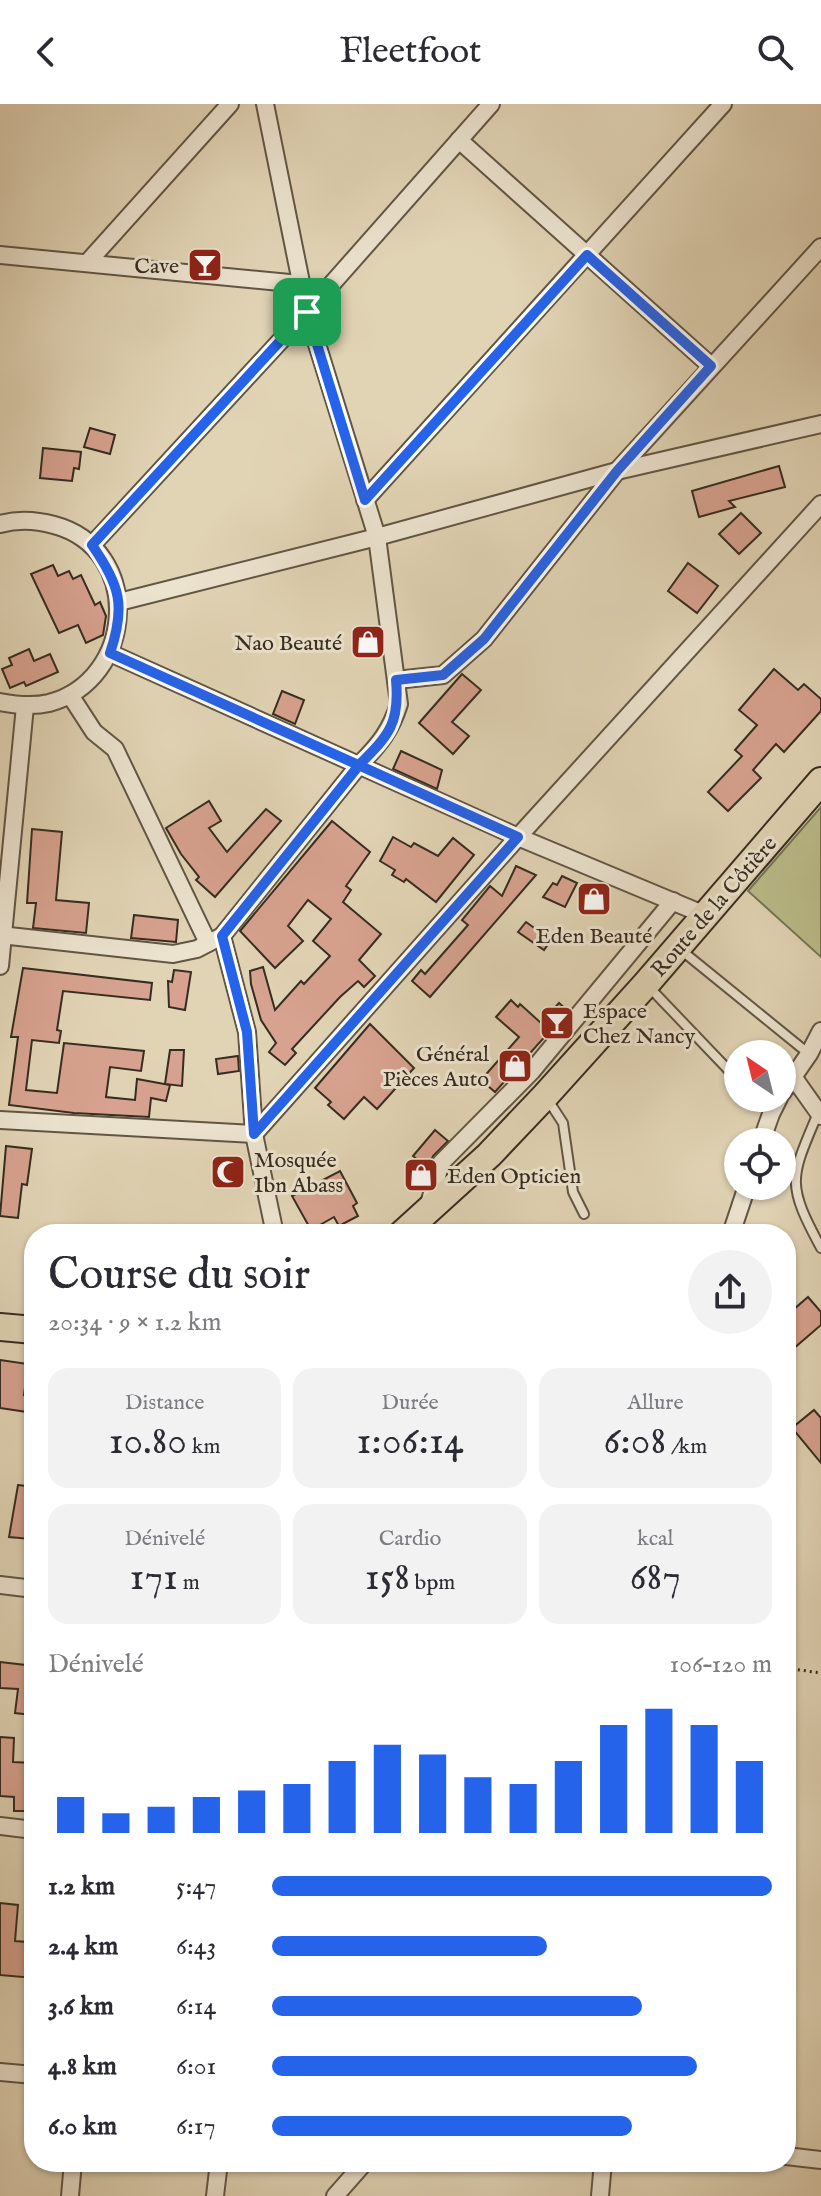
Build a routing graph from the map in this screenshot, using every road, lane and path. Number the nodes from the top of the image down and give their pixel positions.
1 (230, 104) edge
2 (265, 104) edge
3 (491, 104) edge
4 (723, 104) edge
5 (459, 140) junction
6 (821, 247) edge
7 (0, 255) edge
8 (587, 255) junction
9 (87, 263) junction
10 (300, 284) junction
11 (307, 312) junction
12 (711, 366) junction
13 (821, 424) edge
14 (617, 471) junction
15 (365, 500) junction
16 (821, 504) edge
17 (0, 524) edge
18 (377, 537) junction
19 (92, 545) junction
20 (119, 602) junction
21 (110, 653) junction
22 (396, 680) junction
23 (70, 695) junction
24 (0, 702) edge
25 (25, 706) junction
26 (360, 764) junction
27 (821, 781) edge
28 (518, 837) junction
29 (673, 901) junction
30 (705, 915) junction
31 (2, 936) edge
32 (215, 940) junction
33 (677, 947) junction
34 (624, 963) junction
35 (0, 966) edge
36 (646, 984) junction
37 (821, 1031) edge
38 (809, 1054) junction
39 (724, 1065) edge
40 (532, 1071) junction
41 (796, 1075) edge
42 (796, 1081) edge
43 (545, 1096) junction
44 (771, 1114) edge
45 (820, 1114) edge
46 (0, 1120) edge
47 (766, 1128) edge
48 (254, 1134) junction
49 (471, 1135) junction
50 (489, 1155) junction
51 (742, 1200) edge
52 (426, 1213) junction
53 (584, 1214) dead end
54 (273, 1224) edge
55 (413, 1224) edge
56 (734, 1224) edge
57 (821, 1248) edge
58 (0, 1327) edge
59 (24, 1329) edge
60 (0, 1585) edge
61 (24, 1588) edge
62 (796, 1669) edge
63 (821, 1673) edge
64 (0, 1826) edge
65 (24, 1829) edge
66 (0, 2072) edge
67 (24, 2074) edge
68 (796, 2157) edge
69 (821, 2160) edge
70 (72, 2172) edge
71 (218, 2172) edge
72 (356, 2172) edge
73 (602, 2172) edge
74 (70, 2196) edge
75 (215, 2196) edge
76 (335, 2196) edge
77 (600, 2196) edge

1 - 9 street
2 - 10 street
3 - 5 street
4 - 8 street
5 - 8 street
5 - 11 street
6 - 12 street
7 - 9 street
8 - 12 street
8 - 15 street
9 - 10 street
10 - 11 street
11 - 15 street
11 - 19 street
12 - 14 street
13 - 14 street
14 - 18 street
14 - 22 street
15 - 18 street
16 - 28 street
17 - 19 street
18 - 20 street
18 - 22 street
19 - 20 street
20 - 21 street
21 - 23 street
21 - 26 street
22 - 26 street
23 - 25 street
23 - 32 street
24 - 25 street
25 - 31 street
26 - 28 street
26 - 32 street
27 - 30 main road, Route de la Côtière
28 - 29 street
28 - 48 street
29 - 30 street
29 - 34 street
30 - 33 main road, Route de la Côtière
31 - 32 street
31 - 35 street
32 - 48 street
33 - 36 main road, Route de la Côtière
33 - 38 lane
34 - 36 street
34 - 40 street
36 - 39 lane
36 - 43 main road, Route de la Côtière
37 - 38 street
38 - 41 street
40 - 43 street
40 - 49 street
42 - 45 street
43 - 50 main road, Route de la Côtière
43 - 53 lane
44 - 47 street
45 - 57 lane
46 - 48 street
48 - 54 street
49 - 50 street
49 - 52 street
50 - 52 main road, Route de la Côtière
51 - 56 street
52 - 55 main road, Route de la Côtière
58 - 59 main road
60 - 61 street
62 - 63 path
64 - 65 street
66 - 67 street
68 - 69 street
70 - 74 street
71 - 75 street
72 - 76 street
73 - 77 street

